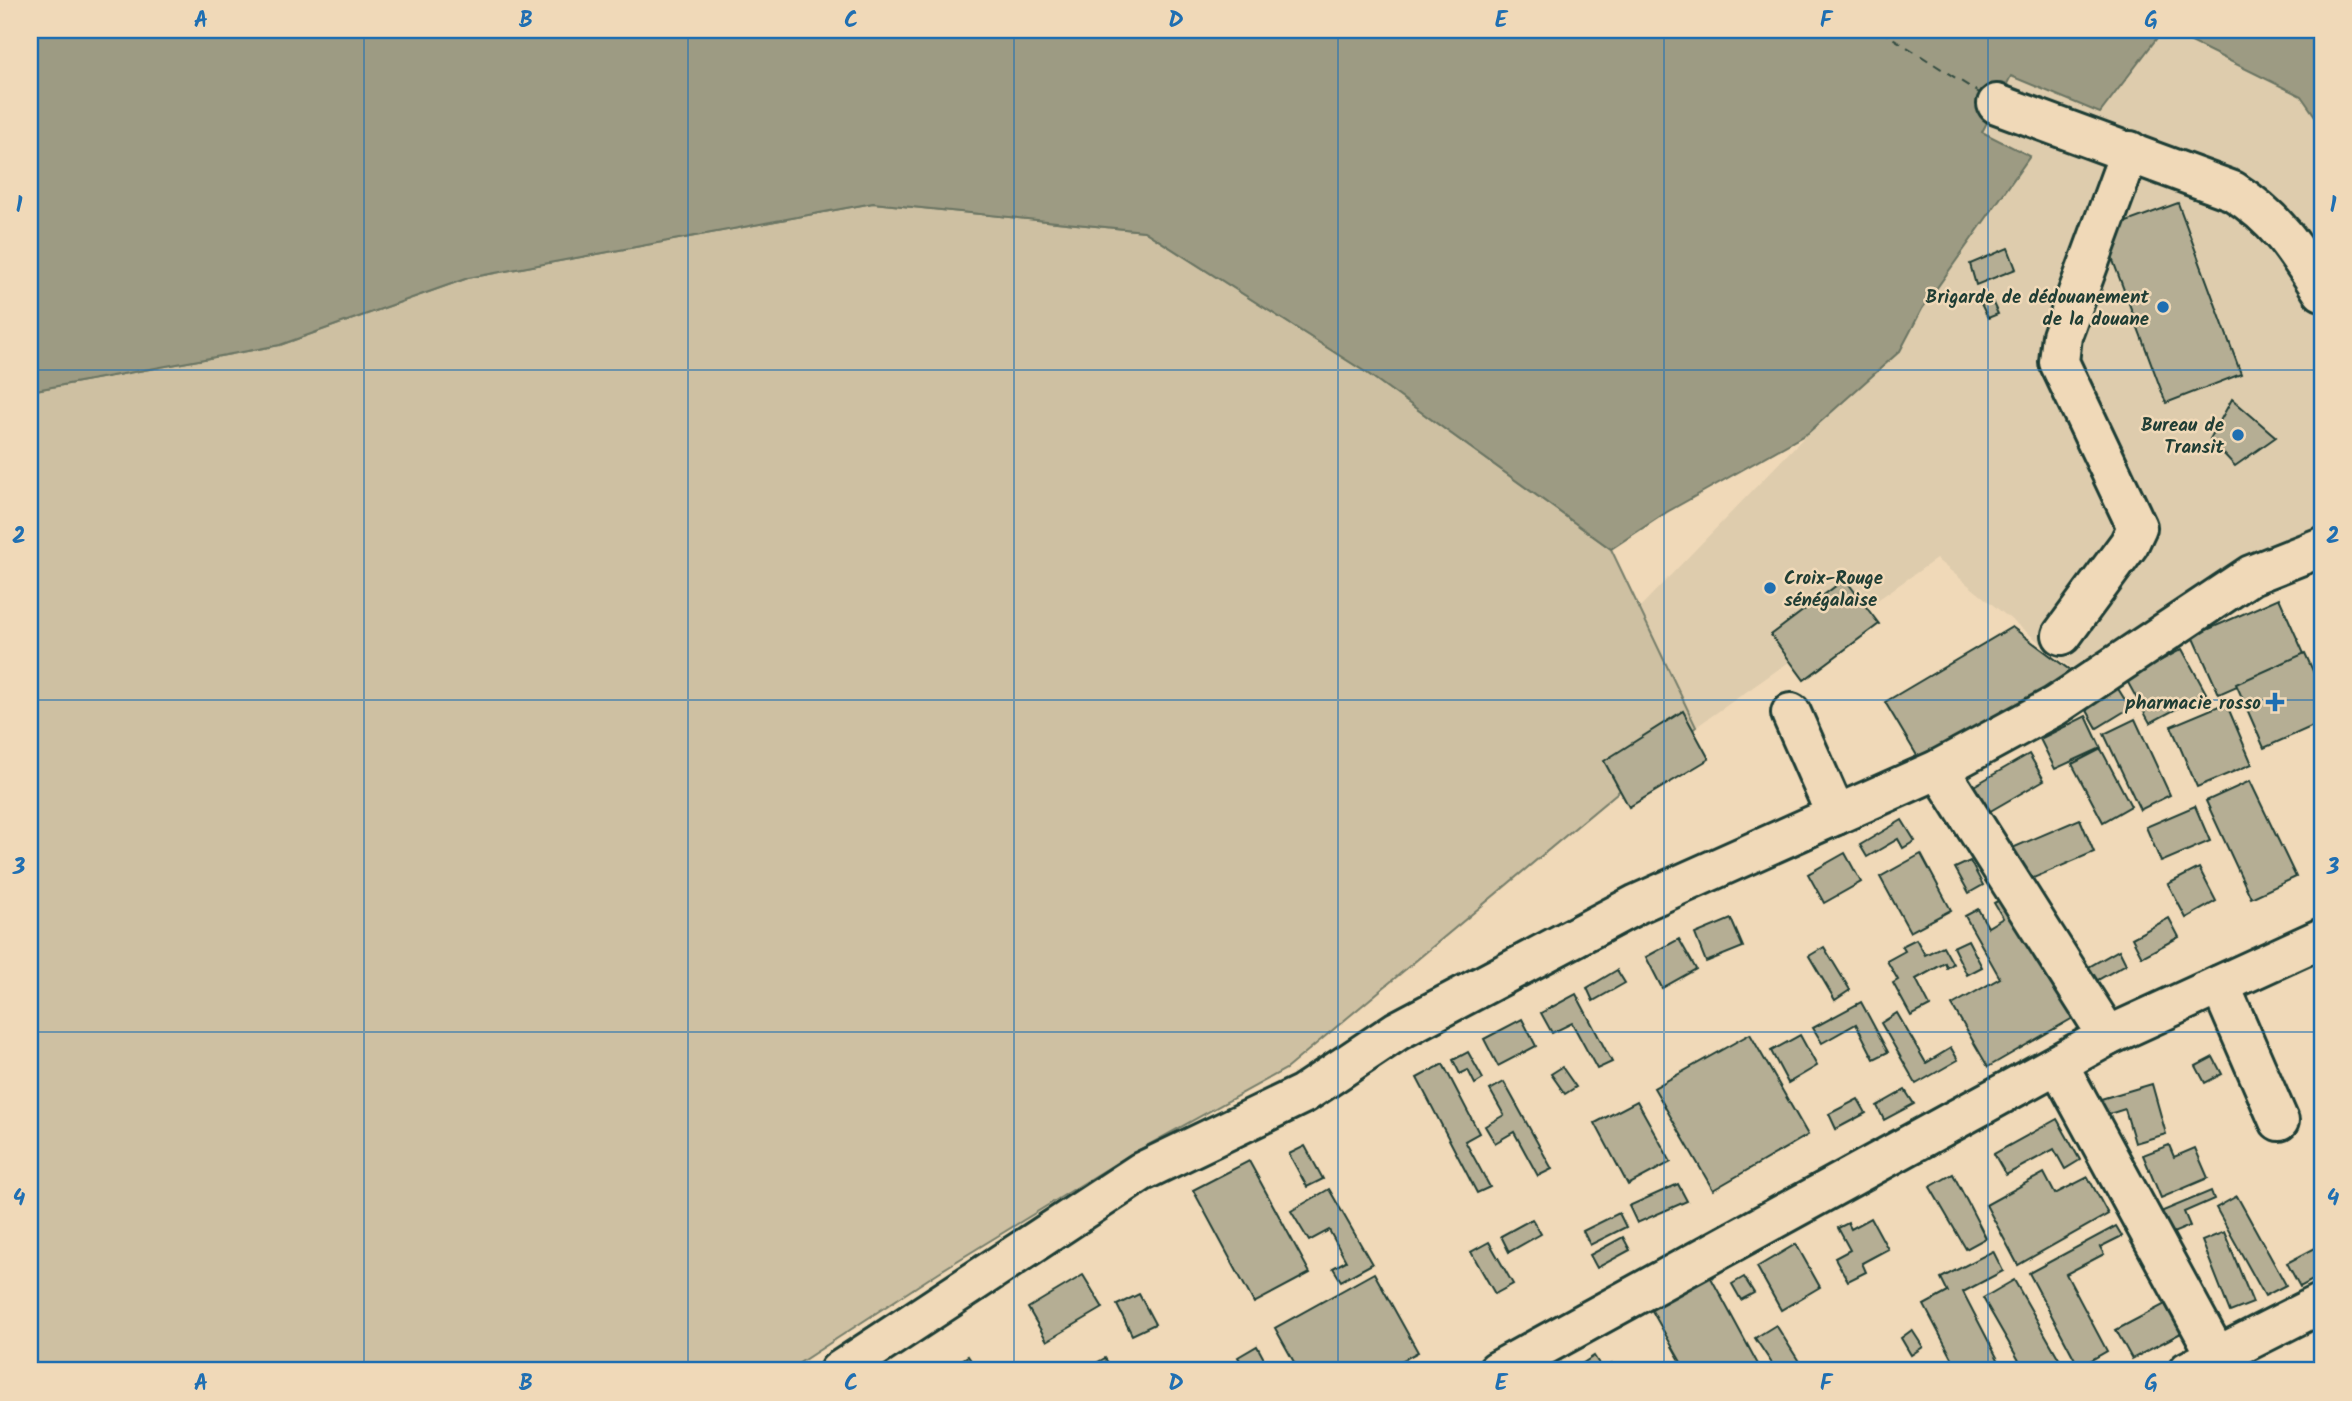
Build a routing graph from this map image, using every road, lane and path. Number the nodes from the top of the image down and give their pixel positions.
1 (1997, 104) dead end
2 (2130, 151) junction
3 (2322, 291) edge
4 (2322, 547) edge
5 (2062, 635) dead end
6 (1791, 713) dead end
7 (1939, 769) junction
8 (1836, 815) junction
9 (2322, 939) edge
10 (2220, 985) junction
11 (2108, 1036) junction
12 (2058, 1064) junction
13 (2279, 1121) dead end
14 (2322, 1303) edge
15 (2210, 1366) edge
16 (839, 1371) edge
17 (1497, 1371) edge

1 - 2 street
2 - 3 street
2 - 5 street
4 - 7 street
6 - 8 street
7 - 8 street
7 - 11 street
8 - 16 street
9 - 10 street
10 - 11 street
10 - 13 street
11 - 12 street
12 - 15 street
12 - 17 street
14 - 15 street

